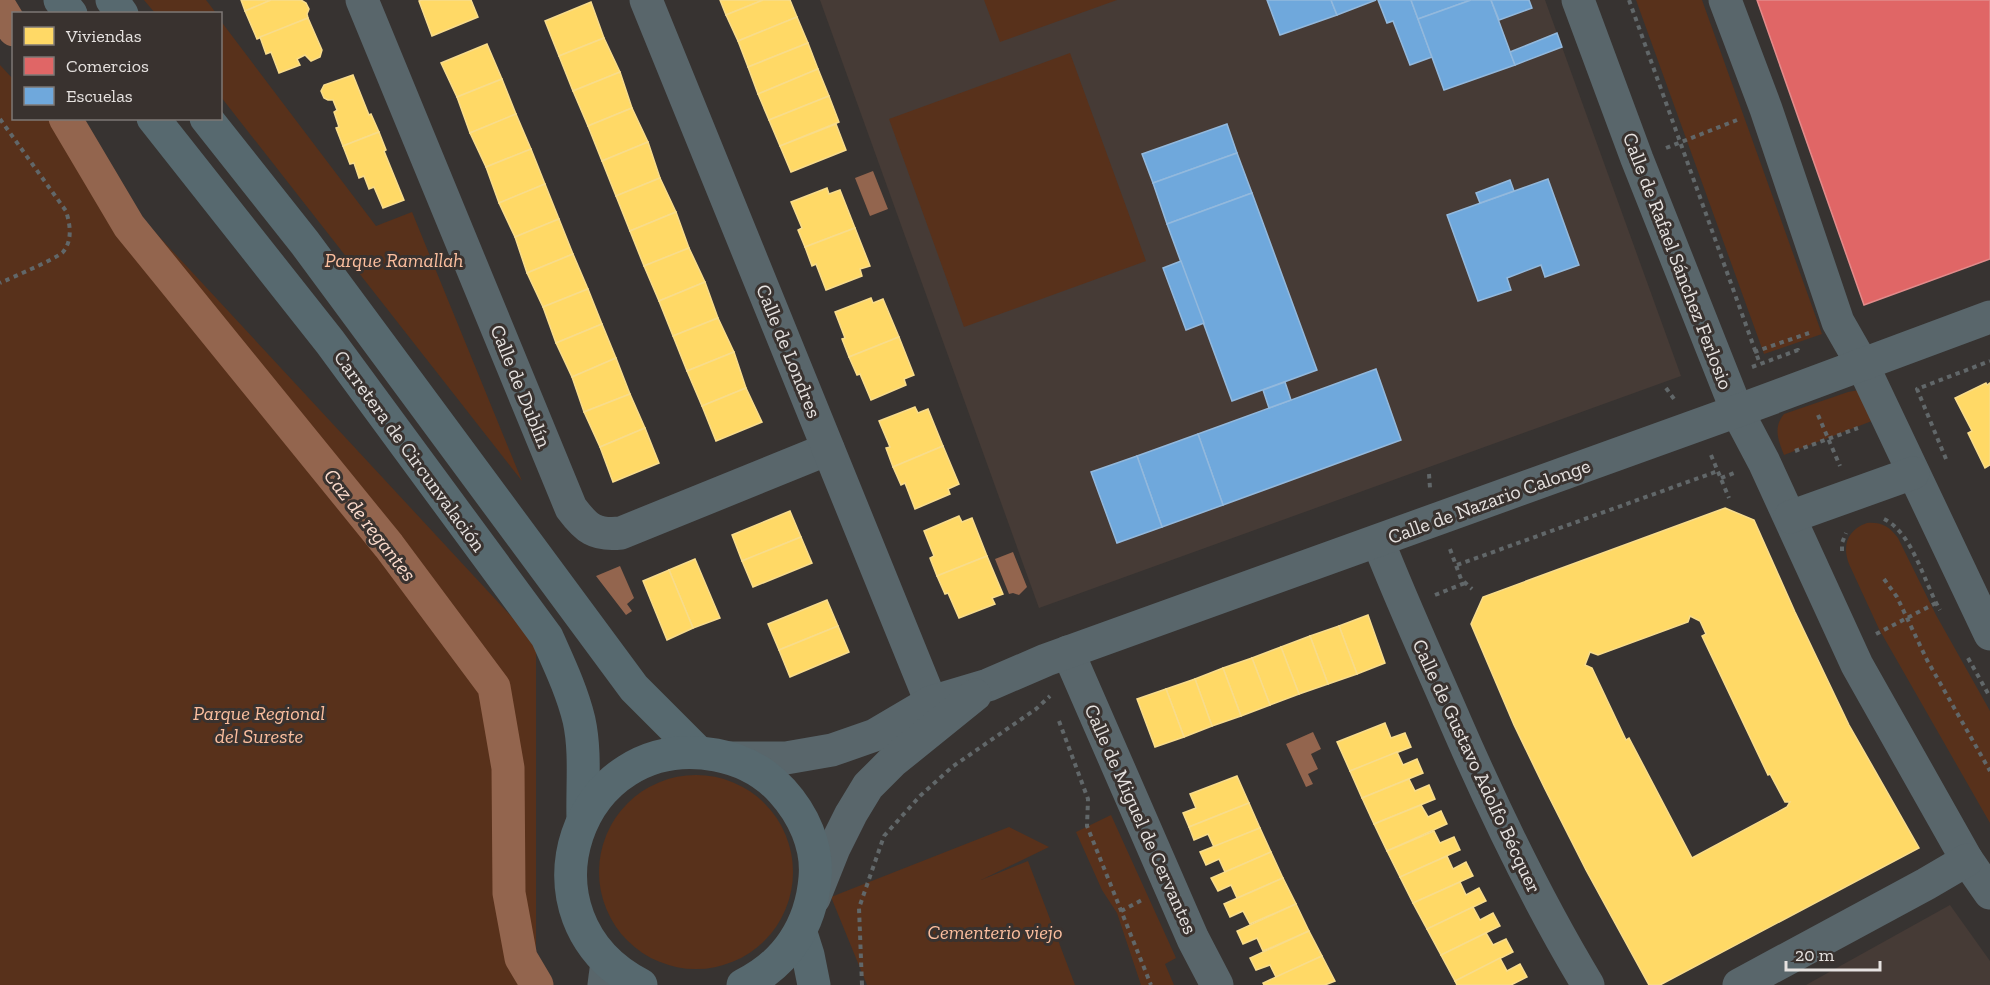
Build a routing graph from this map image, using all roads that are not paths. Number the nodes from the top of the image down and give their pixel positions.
1 (60, 0) edge
2 (111, 0) edge
3 (362, 0) edge
4 (646, 0) edge
5 (1578, 0) edge
6 (1725, 0) edge
7 (69, 12) edge
8 (120, 12) edge
9 (155, 120) edge
10 (208, 120) edge
11 (1990, 317) edge
12 (1862, 364) junction
13 (1737, 411) junction
14 (828, 449) junction
15 (1913, 473) junction
16 (1790, 517) junction
17 (1378, 541) junction
18 (1976, 642) edge
19 (1068, 652) junction
20 (988, 685) junction
21 (931, 702) junction
22 (698, 752) junction
23 (731, 758) junction
24 (583, 819) junction
25 (1967, 860) junction
26 (1990, 893) edge
27 (813, 898) junction
28 (801, 933) junction
29 (606, 973) edge
30 (641, 985) edge
31 (743, 985) edge
32 (814, 985) edge
33 (1217, 985) edge
34 (1588, 985) edge
35 (1739, 985) edge

1 - 7 main road
2 - 8 main road
3 - 14 street, Calle de Dublín
4 - 14 street, Calle de Londres
5 - 13 street, Calle de Rafael Sánchez Ferlosio
6 - 12 street
9 - 24 main road, Carretera de Circunvalación
10 - 22 main road, Carretera de Circunvalación
11 - 12 street, Calle de Nazario Calonge
12 - 13 street, Calle de Nazario Calonge
12 - 15 street
13 - 16 street, Calle de Rafael Sánchez Ferlosio
13 - 17 street, Calle de Nazario Calonge
14 - 21 street, Calle de Londres
15 - 16 street
15 - 18 street
16 - 25 street, Calle de Rafael Sánchez Ferlosio
17 - 19 street, Calle de Nazario Calonge
17 - 34 street, Calle de Gustavo Adolfo Bécquer
19 - 20 street, Calle de Nazario Calonge
19 - 33 street, Calle de Miguel de Cervantes
20 - 21 street, Calle de Nazario Calonge
20 - 27 street, Calle de Nazario Calonge
21 - 23 street, Calle de Nazario Calonge
22 - 23 main road
22 - 24 main road
23 - 27 main road
24 - 29 main road
25 - 26 street, Calle de Rafael Sánchez Ferlosio
25 - 35 street
27 - 28 main road
28 - 31 main road
28 - 32 main road
29 - 30 main road

